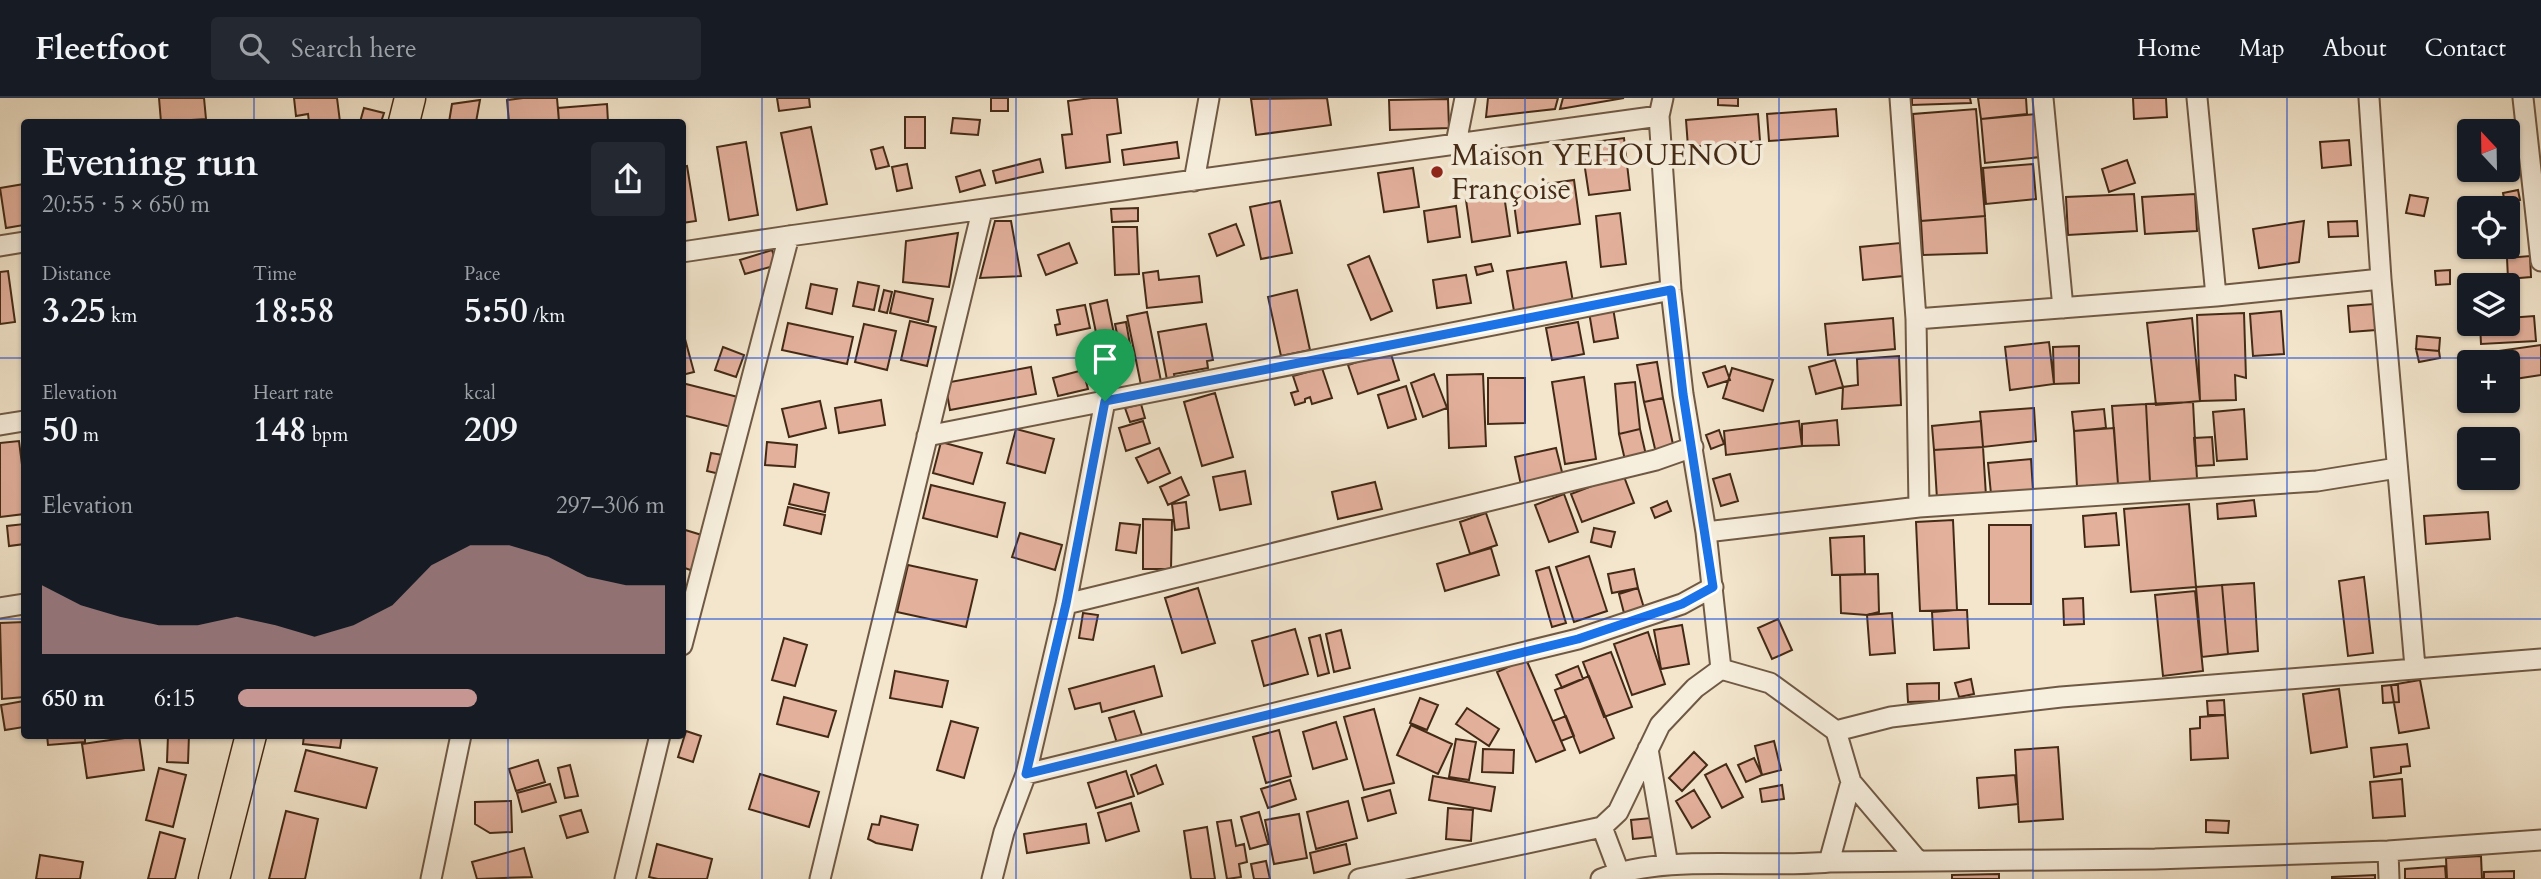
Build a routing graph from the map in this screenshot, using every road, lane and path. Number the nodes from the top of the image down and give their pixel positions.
1 (410, 98) edge
2 (1209, 98) edge
3 (1465, 98) edge
4 (1900, 98) edge
5 (2043, 98) edge
6 (2197, 98) edge
7 (2369, 98) edge
8 (2523, 98) edge
9 (1661, 107) edge
10 (405, 119) edge
11 (1457, 144) junction
12 (1194, 181) junction
13 (982, 211) junction
14 (789, 236) junction
15 (21, 242) edge
16 (0, 246) edge
17 (686, 252) edge
18 (2541, 261) edge
19 (2381, 279) junction
20 (1671, 290) junction
21 (2216, 296) junction
22 (2063, 308) junction
23 (1916, 319) junction
24 (1105, 401) junction
25 (21, 422) edge
26 (0, 425) edge
27 (927, 436) junction
28 (1693, 447) junction
29 (2397, 468) junction
30 (1919, 507) junction
31 (1706, 532) junction
32 (1713, 587) junction
33 (21, 604) edge
34 (1066, 604) junction
35 (0, 608) edge
36 (686, 630) edge
37 (2541, 659) edge
38 (2416, 667) junction
39 (1721, 669) junction
40 (1836, 731) junction
41 (250, 739) edge
42 (460, 739) edge
43 (659, 739) edge
44 (1648, 749) junction
45 (1026, 774) junction
46 (1851, 782) junction
47 (1602, 827) junction
48 (2541, 840) edge
49 (2388, 851) junction
50 (1918, 861) junction
51 (1829, 862) junction
52 (1668, 865) junction
53 (1619, 872) junction
54 (1793, 872) edge
55 (1364, 878) edge
56 (214, 879) edge
57 (431, 879) edge
58 (625, 879) edge
59 (820, 879) edge
60 (992, 879) edge
61 (1601, 879) edge
62 (2389, 879) edge

1 - 10 main road
2 - 12 street
3 - 11 street
4 - 23 street
5 - 22 street
6 - 21 street
7 - 19 street
8 - 18 street
9 - 11 street
9 - 20 street
11 - 12 street
12 - 13 street
13 - 14 street
13 - 27 street
14 - 17 street
14 - 36 street
15 - 16 street
19 - 21 street
19 - 29 street
20 - 24 street
20 - 28 street
21 - 22 street
22 - 23 street
23 - 30 street
24 - 27 street
24 - 34 street
25 - 26 street
27 - 59 street
28 - 31 street
28 - 34 street
29 - 30 street
29 - 38 street
30 - 31 street
31 - 32 street
32 - 39 street
32 - 45 street
33 - 35 street
34 - 45 street
37 - 38 street
38 - 40 street
39 - 40 street
39 - 44 street
40 - 46 street
41 - 56 main road
42 - 57 street
43 - 58 street
44 - 47 street
44 - 52 street
45 - 60 street
46 - 50 street
46 - 51 street
47 - 53 street
47 - 55 street
48 - 49 street
49 - 50 street
49 - 62 street
50 - 51 street
51 - 54 street
52 - 53 street
52 - 54 street
53 - 61 street

